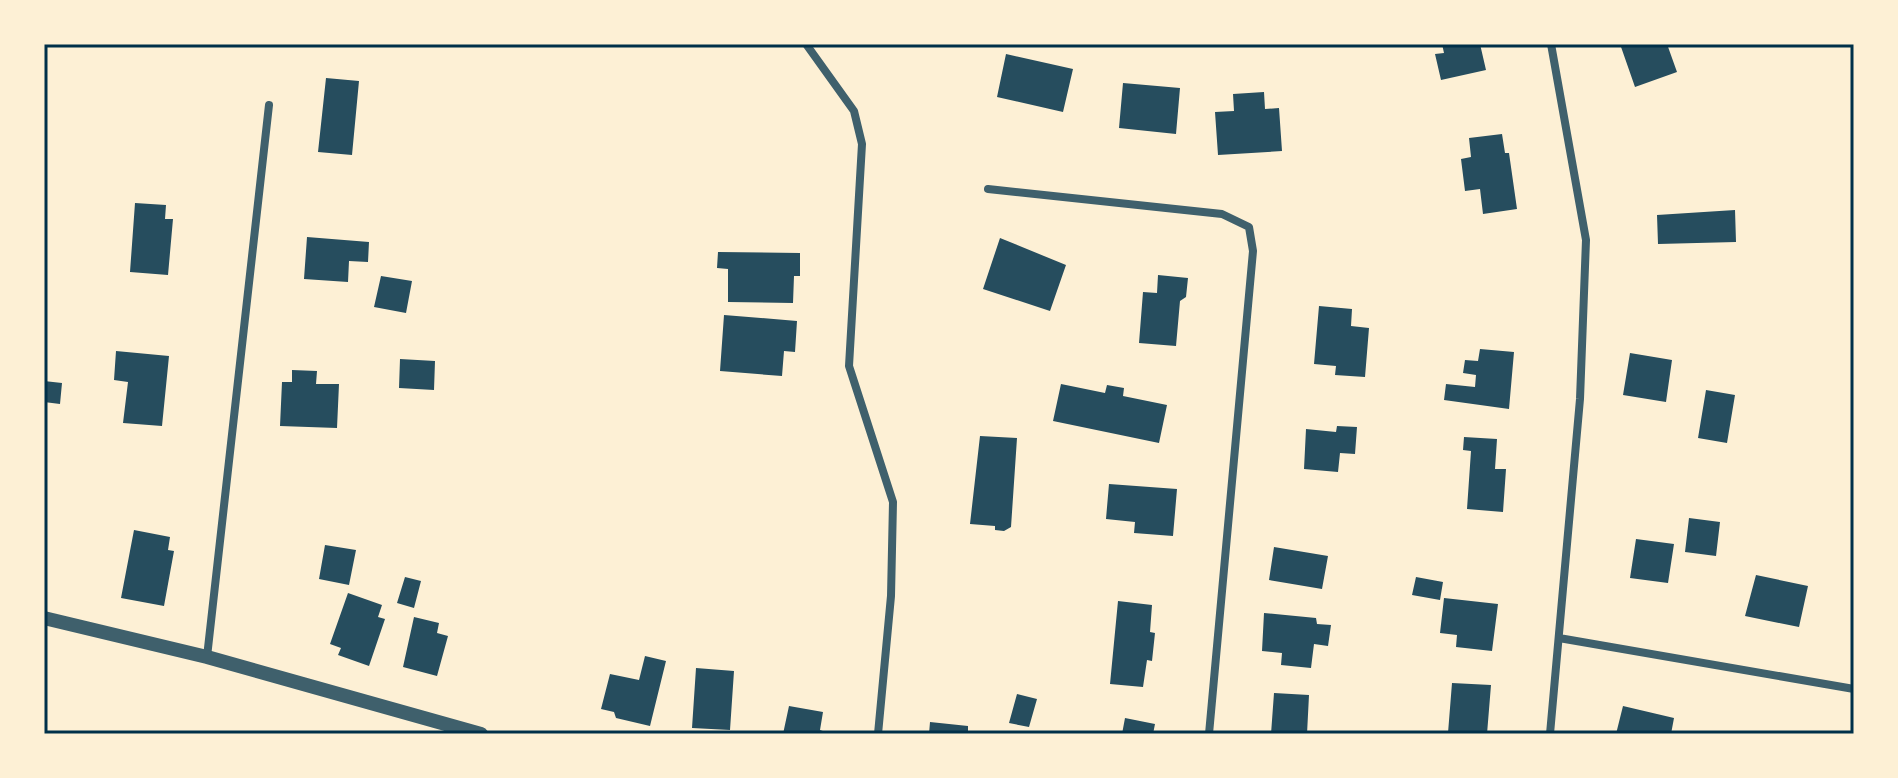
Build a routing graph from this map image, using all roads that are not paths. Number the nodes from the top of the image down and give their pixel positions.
1 (806, 44) edge
2 (1551, 44) edge
3 (269, 105) dead end
4 (988, 189) dead end
5 (44, 618) edge
6 (1559, 638) junction
7 (207, 657) junction
8 (1854, 689) edge
9 (481, 734) edge
10 (878, 734) edge
11 (1209, 734) edge
12 (1550, 734) edge

1 - 10 street
2 - 6 street
3 - 7 street
4 - 11 street
5 - 7 street
6 - 8 street
6 - 12 street
7 - 9 street

